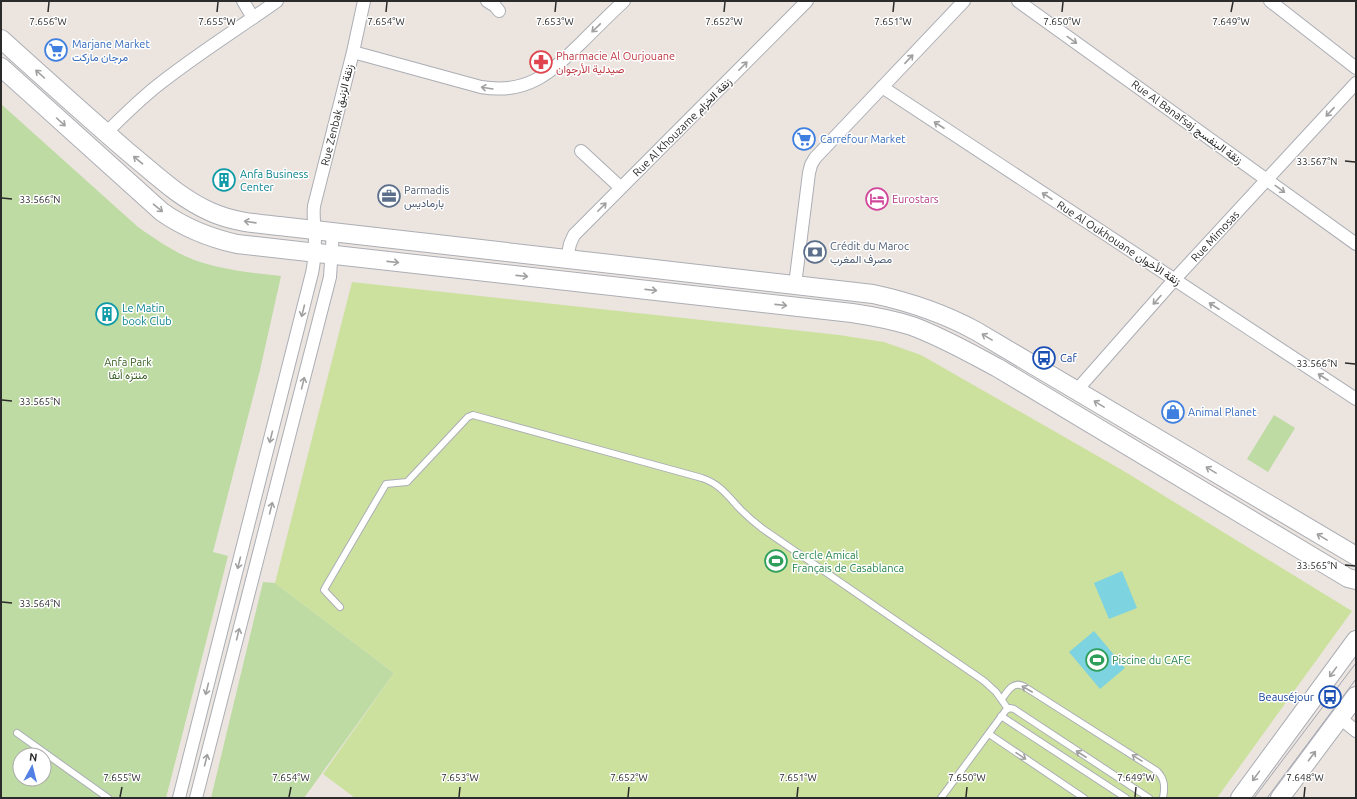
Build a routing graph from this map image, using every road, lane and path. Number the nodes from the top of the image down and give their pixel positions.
1 (242, 1) edge
2 (277, 1) edge
3 (364, 1) edge
4 (487, 1) edge
5 (624, 1) edge
6 (807, 1) edge
7 (964, 1) edge
8 (1018, 1) edge
9 (1270, 1) edge
10 (499, 11) dead end
11 (253, 18) junction
12 (1, 39) edge
13 (353, 52) junction
14 (1, 67) edge
15 (1356, 68) edge
16 (1356, 83) edge
17 (882, 87) junction
18 (106, 133) junction
19 (581, 151) dead end
20 (1267, 180) junction
21 (621, 188) junction
22 (315, 230) junction
23 (333, 232) junction
24 (1356, 244) edge
25 (323, 254) junction
26 (567, 259) junction
27 (1174, 280) junction
28 (795, 285) junction
29 (1076, 391) junction
30 (1356, 399) edge
31 (1356, 556) edge
32 (1353, 582) edge
33 (340, 607) dead end
34 (1356, 640) edge
35 (1356, 696) edge
36 (1002, 699) junction
37 (1008, 709) junction
38 (1002, 716) junction
39 (1340, 718) junction
40 (1034, 723) junction
41 (1356, 731) edge
42 (17, 733) dead end
43 (989, 734) junction
44 (1028, 734) junction
45 (1100, 766) junction
46 (1094, 777) junction
47 (108, 798) edge
48 (178, 798) edge
49 (196, 798) edge
50 (941, 798) edge
51 (1084, 798) edge
52 (1126, 798) edge
53 (1149, 798) edge
54 (1163, 798) edge
55 (1240, 798) edge
56 (1280, 798) edge

1 - 11 street
2 - 11 street
3 - 13 street, Rue Zenbak زنقة الزنبق
4 - 10 street
5 -> 13 street
21 -> 6 street, Rue Al Khouzame زنقة الخزام
17 -> 7 street
8 -> 20 street, Rue Al Banafsaj زنقة البنفسج
9 - 15 street
11 - 18 street
18 -> 12 main road
13 - 22 street, Rue Zenbak زنقة الزنبق
14 -> 25 main road
16 -> 20 street, Rue Mimosas
27 -> 17 street, Rue Al Oukhouane زنقة الأخوان
17 - 28 street
22 -> 18 main road
19 - 21 street
20 -> 24 street, Rue Al Banafsaj زنقة البنفسج
20 - 27 street, Rue Mimosas
26 -> 21 street, Rue Al Khouzame زنقة الخزام
22 - 23 main road
22 - 25 street, Rue Zenbak زنقة الزنبق
23 - 25 street
23 - 26 main road
25 -> 32 main road
25 -> 48 street
49 -> 25 street
26 - 28 main road
27 -> 29 street, Rue Mimosas
30 -> 27 street, Rue Al Oukhouane زنقة الأخوان
29 -> 28 main road
31 -> 29 main road
33 - 36 lane
34 -> 55 main road
35 - 39 main road
36 - 37 lane
54 -> 36 lane
37 - 38 lane
37 - 40 lane
38 - 43 lane
38 - 44 lane
39 - 41 street
56 -> 39 main road
40 - 44 lane
45 -> 40 lane
42 - 47 lane
43 - 50 lane
43 -> 51 lane
44 - 46 lane
45 - 46 lane
45 - 53 lane
46 - 52 lane

